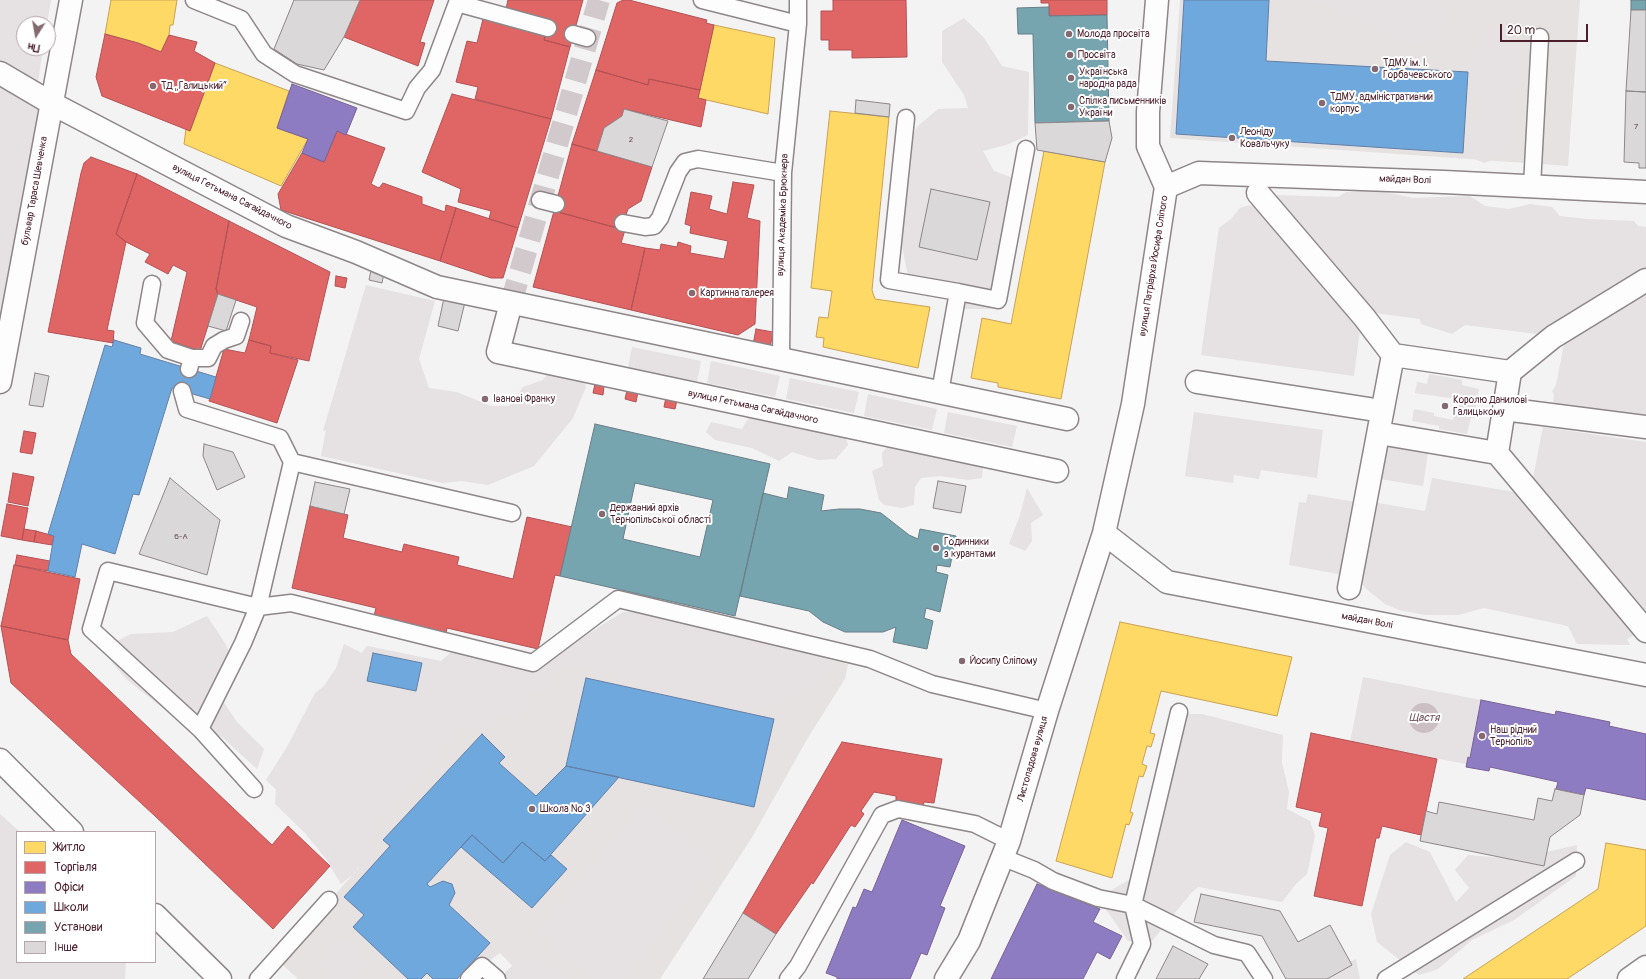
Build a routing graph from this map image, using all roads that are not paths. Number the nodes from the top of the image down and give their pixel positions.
1 (70, 0) edge
2 (194, 0) edge
3 (702, 0) edge
4 (798, 0) edge
5 (1157, 0) edge
6 (458, 2) edge
7 (798, 24) junction
8 (548, 28) dead end
9 (1540, 37) dead end
10 (0, 73) edge
11 (51, 103) junction
12 (906, 118) dead end
13 (1026, 149) dead end
14 (783, 173) junction
15 (1166, 186) junction
16 (1532, 186) junction
17 (1646, 192) edge
18 (1258, 193) dead end
19 (540, 200) dead end
20 (556, 204) dead end
21 (623, 223) dead end
22 (1646, 280) edge
23 (152, 284) dead end
24 (958, 292) junction
25 (510, 303) junction
26 (241, 321) dead end
27 (1393, 354) junction
28 (781, 359) junction
29 (1510, 372) junction
30 (0, 382) edge
31 (1197, 382) dead end
32 (182, 391) dead end
33 (940, 392) junction
34 (1504, 409) junction
35 (1382, 411) junction
36 (1067, 419) dead end
37 (1646, 427) edge
38 (1379, 433) junction
39 (1497, 453) junction
40 (292, 462) junction
41 (1057, 471) dead end
42 (512, 513) dead end
43 (1104, 533) junction
44 (1350, 588) dead end
45 (258, 607) junction
46 (1646, 631) edge
47 (1646, 675) edge
48 (1047, 711) junction
49 (1179, 712) dead end
50 (200, 729) junction
51 (0, 760) edge
52 (254, 789) dead end
53 (71, 831) edge
54 (1007, 849) junction
55 (1576, 861) dead end
56 (329, 900) dead end
57 (1133, 905) junction
58 (156, 915) edge
59 (1646, 967) edge
60 (220, 979) edge
61 (258, 979) edge
62 (469, 979) edge
63 (497, 979) edge
64 (788, 979) edge
65 (946, 979) edge
66 (1125, 979) edge
67 (1264, 979) edge
68 (1386, 979) edge
69 (1629, 979) edge

1 - 11 street, бульвар Тараса Шевченка
2 - 6 lane
3 - 7 lane
4 - 7 lane, вулиця Академіка Брюкнера
5 - 15 street, вулиця Патріарха Йосифа Сліпого
6 - 8 lane
7 - 14 lane, вулиця Академіка Брюкнера
9 - 16 lane
10 - 11 street, вулиця Гетьмана Сагайдачного
11 - 25 street, вулиця Гетьмана Сагайдачного
11 - 30 street, бульвар Тараса Шевченка
12 - 24 lane
13 - 24 lane
14 - 21 lane
14 - 28 lane, вулиця Академіка Брюкнера
15 - 16 street, майдан Волі
15 - 43 street, вулиця Патріарха Йосифа Сліпого
16 - 17 street, майдан Волі
18 - 27 street
19 - 20 lane
22 - 29 street
23 - 26 lane
24 - 33 lane
25 - 28 street, вулиця Гетьмана Сагайдачного
25 - 41 street, вулиця Гетьмана Сагайдачного
27 - 29 street
27 - 35 street
28 - 33 street, вулиця Гетьмана Сагайдачного
29 - 34 street
31 - 35 street
32 - 40 lane
33 - 36 street, вулиця Гетьмана Сагайдачного
34 - 37 street
34 - 39 street
35 - 38 street
38 - 39 street
38 - 44 street
39 - 46 street
40 - 42 lane
40 - 45 lane
43 - 47 street, майдан Волі
43 - 48 street, Листопадова вулиця
45 - 48 lane
45 - 50 lane
45 - 50 lane
48 - 54 street, Листопадова вулиця
49 - 57 lane
50 - 52 lane
51 - 53 street
54 - 57 lane
54 - 64 lane
54 - 65 street, Листопадова вулиця
55 - 68 lane
56 - 61 lane
57 - 66 lane
57 - 67 lane
58 - 60 street
59 - 69 street
62 - 63 lane

